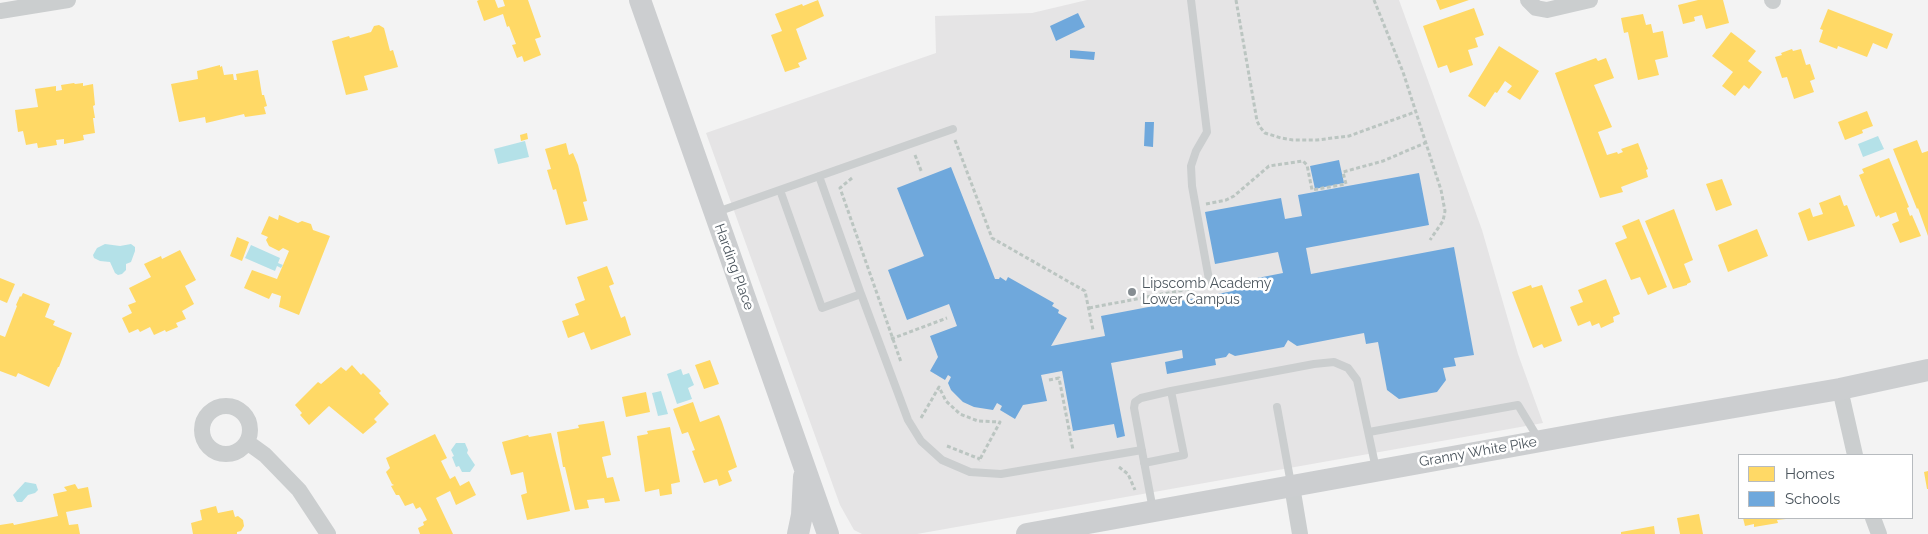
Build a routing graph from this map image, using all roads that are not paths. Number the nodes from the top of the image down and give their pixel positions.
1 (68, 0) edge
2 (640, 0) edge
3 (1191, 0) edge
4 (1528, 0) edge
5 (1590, 0) edge
6 (0, 11) edge
7 (952, 129) road end
8 (819, 176) junction
9 (780, 190) junction
10 (715, 213) junction
11 (1210, 285) road end
12 (861, 294) junction
13 (1928, 370) edge
14 (1840, 389) junction
15 (1171, 391) junction
16 (1277, 407) dead end
17 (1369, 432) junction
18 (1540, 441) junction
19 (247, 442) dead end
20 (1142, 450) junction
21 (1855, 454) edge
22 (1144, 463) junction
23 (804, 466) junction
24 (1376, 471) junction
25 (1292, 486) junction
26 (1154, 511) junction
27 (1873, 519) edge
28 (328, 534) edge
29 (798, 534) edge
30 (828, 534) edge
31 (1027, 534) edge
32 (1300, 534) edge
33 (1879, 534) edge

1 - 6 street
2 - 10 main road, Harding Place
3 - 11 lane
4 - 5 street
7 - 8 lane
8 - 9 lane
8 - 12 lane
9 - 10 lane
9 - 12 lane
10 - 23 main road, Harding Place
12 - 20 lane
13 - 14 main road, Granny White Pike
14 - 18 main road, Granny White Pike
14 - 21 street
15 - 17 lane
15 - 20 lane
15 - 22 lane
16 - 25 lane
17 - 18 lane
17 - 24 lane
18 - 24 main road, Granny White Pike
19 - 28 street
20 - 22 lane
22 - 26 lane
23 - 29 main road
23 - 30 main road, Harding Place
24 - 25 main road, Granny White Pike
25 - 26 main road, Granny White Pike
25 - 32 street
26 - 31 main road, Granny White Pike
27 - 33 street

